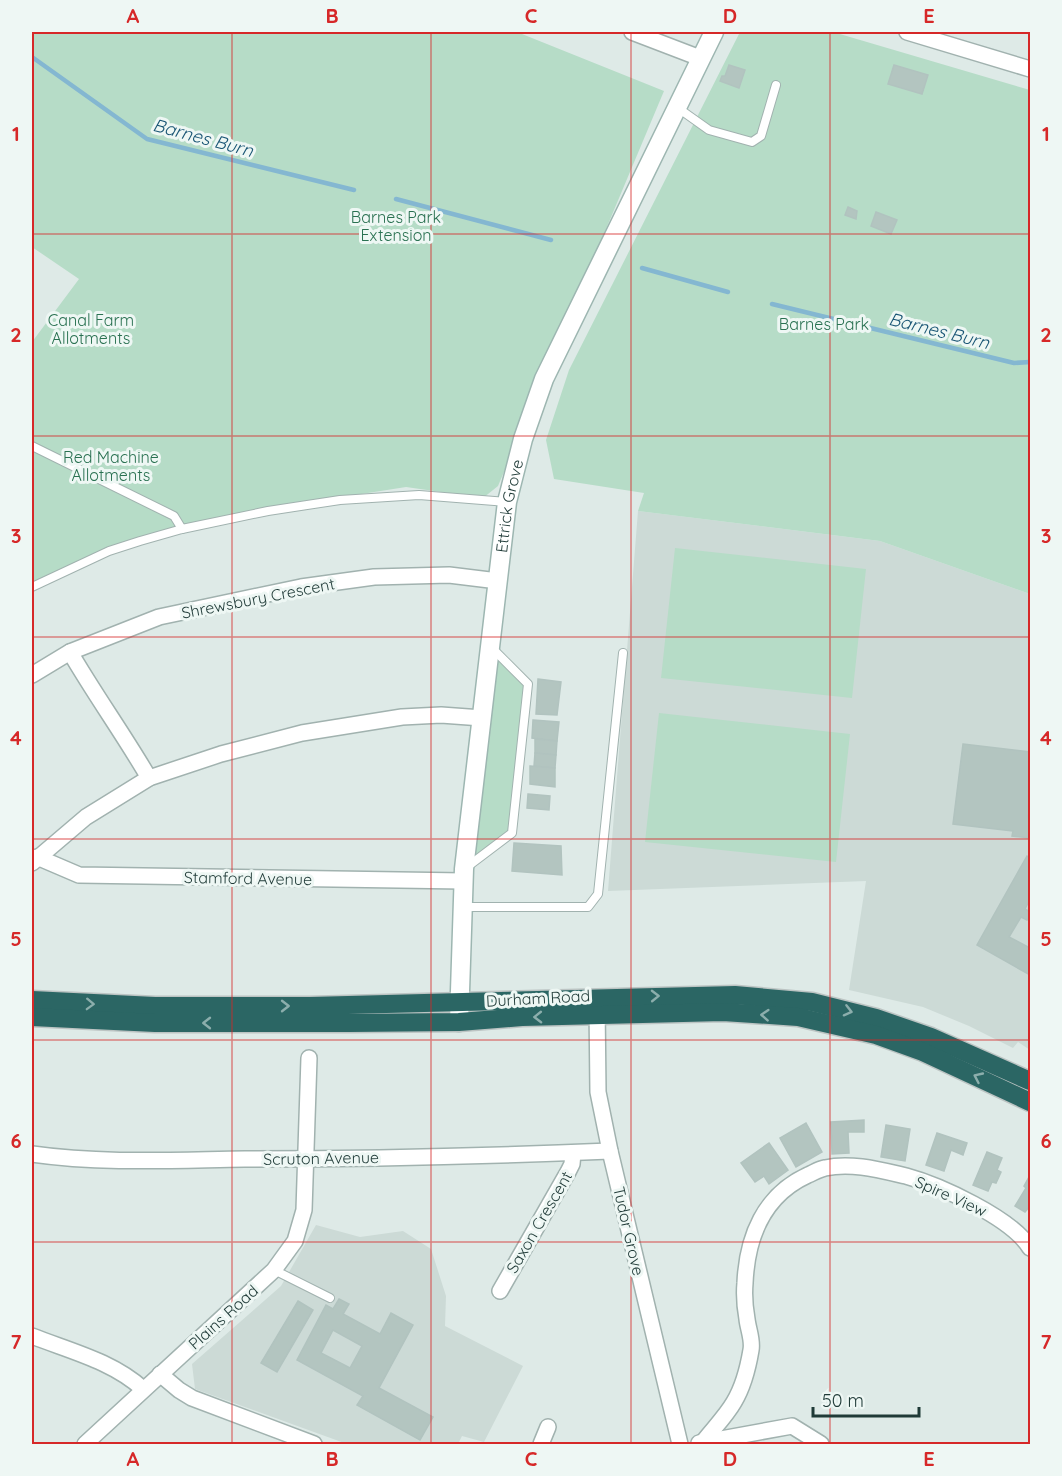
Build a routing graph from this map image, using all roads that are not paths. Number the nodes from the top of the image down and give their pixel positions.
1 (632, 32) edge
2 (714, 32) edge
3 (907, 32) edge
4 (700, 58) junction
5 (1030, 69) edge
6 (776, 85) dead end
7 (676, 107) junction
8 (32, 446) edge
9 (507, 502) junction
10 (182, 529) junction
11 (498, 581) junction
12 (32, 587) edge
13 (490, 647) junction
14 (70, 652) junction
15 (623, 653) dead end
16 (32, 675) edge
17 (482, 718) junction
18 (149, 778) junction
19 (34, 860) edge
20 (463, 875) junction
21 (462, 908) junction
22 (32, 1000) edge
23 (460, 1003) junction
24 (597, 1006) junction
25 (32, 1017) edge
26 (459, 1022) junction
27 (309, 1058) dead end
28 (1030, 1081) edge
29 (1030, 1102) edge
30 (610, 1151) junction
31 (573, 1153) junction
32 (32, 1154) edge
33 (307, 1159) junction
34 (1030, 1248) edge
35 (274, 1270) junction
36 (500, 1291) dead end
37 (330, 1298) dead end
38 (32, 1336) edge
39 (160, 1374) junction
40 (143, 1389) junction
41 (548, 1427) dead end
42 (703, 1442) junction
43 (85, 1444) edge
44 (314, 1444) edge
45 (541, 1444) edge
46 (680, 1444) edge
47 (687, 1444) edge
48 (822, 1444) edge

1 - 4 street
2 - 4 street, Ettrick Grove
3 - 5 street
4 - 7 street, Ettrick Grove
6 - 7 lane
7 - 9 street, Ettrick Grove
8 - 10 lane
9 - 10 lane
9 - 11 street, Ettrick Grove
10 - 12 lane
11 - 13 street, Ettrick Grove
11 - 14 street, Shrewsbury Crescent
13 - 17 street, Ettrick Grove
13 - 20 lane
14 - 16 street, Shrewsbury Crescent
14 - 18 street
15 - 21 lane
17 - 18 street
17 - 20 street, Ettrick Grove
18 - 19 street
19 - 20 street, Stamford Avenue
20 - 21 street, Ettrick Grove
21 - 23 street, Ettrick Grove
22 -> 23 highway, Durham Road
23 - 24 highway, Durham Road
23 - 26 street, Ettrick Grove
24 -> 26 highway, Durham Road
24 -> 28 highway, Durham Road
29 -> 24 highway, Durham Road
24 - 30 street, Tudor Grove
26 -> 25 highway, Durham Road
27 - 33 street, Plains Road
30 - 31 street, Scruton Avenue
30 - 46 street, Tudor Grove
31 - 33 street, Scruton Avenue
31 - 36 street, Saxon Crescent
32 - 33 street, Scruton Avenue
33 - 35 street, Plains Road
34 - 42 street, Spire View
35 - 37 lane
35 - 39 street, Plains Road
38 - 40 street
39 - 40 street, Plains Road
39 - 44 street
40 - 43 street, Plains Road
41 - 45 street
42 - 47 street
42 - 48 street

